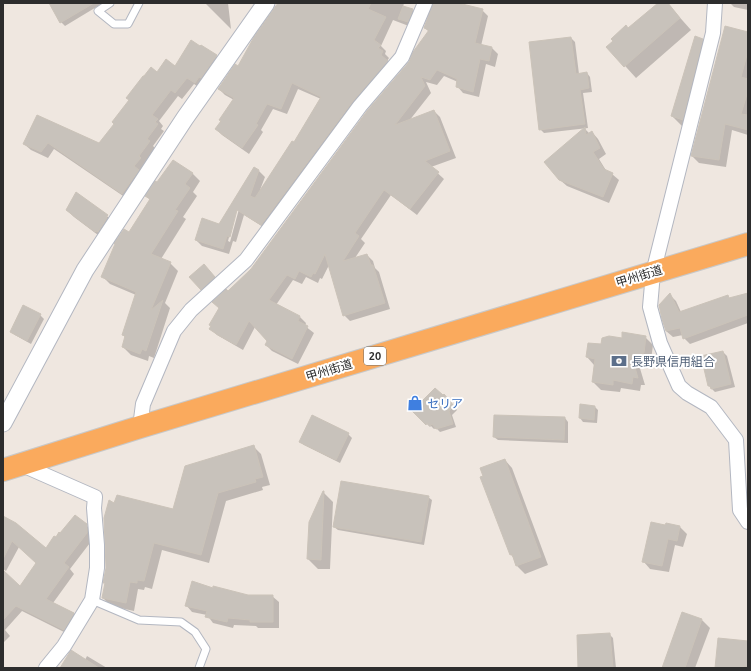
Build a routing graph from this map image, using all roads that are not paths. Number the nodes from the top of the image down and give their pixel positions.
1 (110, 3) edge
2 (139, 3) edge
3 (266, 3) edge
4 (425, 3) edge
5 (715, 3) edge
6 (748, 244) edge
7 (653, 272) junction
8 (3, 423) edge
9 (140, 427) junction
10 (11, 467) edge
11 (748, 522) edge
12 (92, 600) junction
13 (46, 668) edge
14 (199, 668) edge

1 - 2 lane
3 - 8 street
4 - 9 street
5 - 7 street
6 - 7 highway, 甲州街道 / 20
7 - 9 highway, 甲州街道 / 20
7 - 11 street
9 - 10 highway, 甲州街道 / 20
10 - 12 street
12 - 13 street
12 - 14 lane

